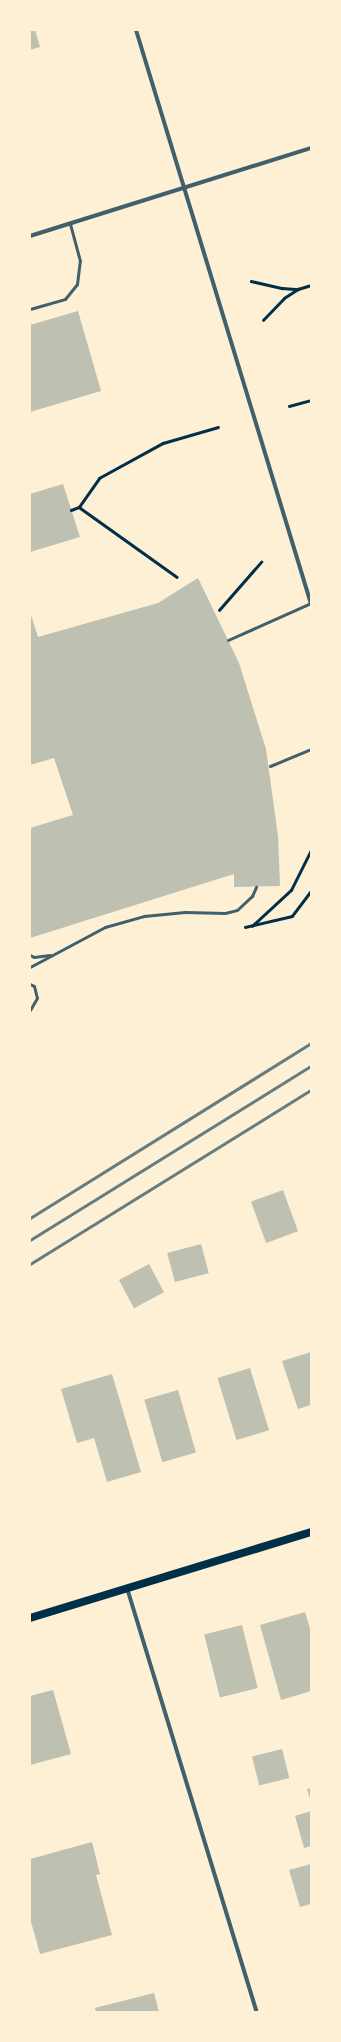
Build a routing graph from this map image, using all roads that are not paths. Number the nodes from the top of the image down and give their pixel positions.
1 (136, 30) edge
2 (311, 148) edge
3 (183, 186) junction
4 (70, 224) junction
5 (30, 236) edge
6 (30, 309) edge
7 (311, 604) edge
8 (228, 640) dead end
9 (311, 749) edge
10 (270, 766) dead end
11 (256, 887) dead end
12 (52, 954) junction
13 (30, 955) edge
14 (30, 967) edge
15 (30, 984) edge
16 (30, 1010) edge
17 (311, 1532) edge
18 (127, 1588) junction
19 (30, 1618) edge
20 (256, 2012) edge

1 - 3 street
2 - 3 street
3 - 4 street
3 - 7 street
4 - 5 street
4 - 6 lane
7 - 8 lane
9 - 10 lane
11 - 12 lane
12 - 13 lane
12 - 14 lane
15 - 16 lane
17 - 18 main road
18 - 19 main road
18 - 20 street

